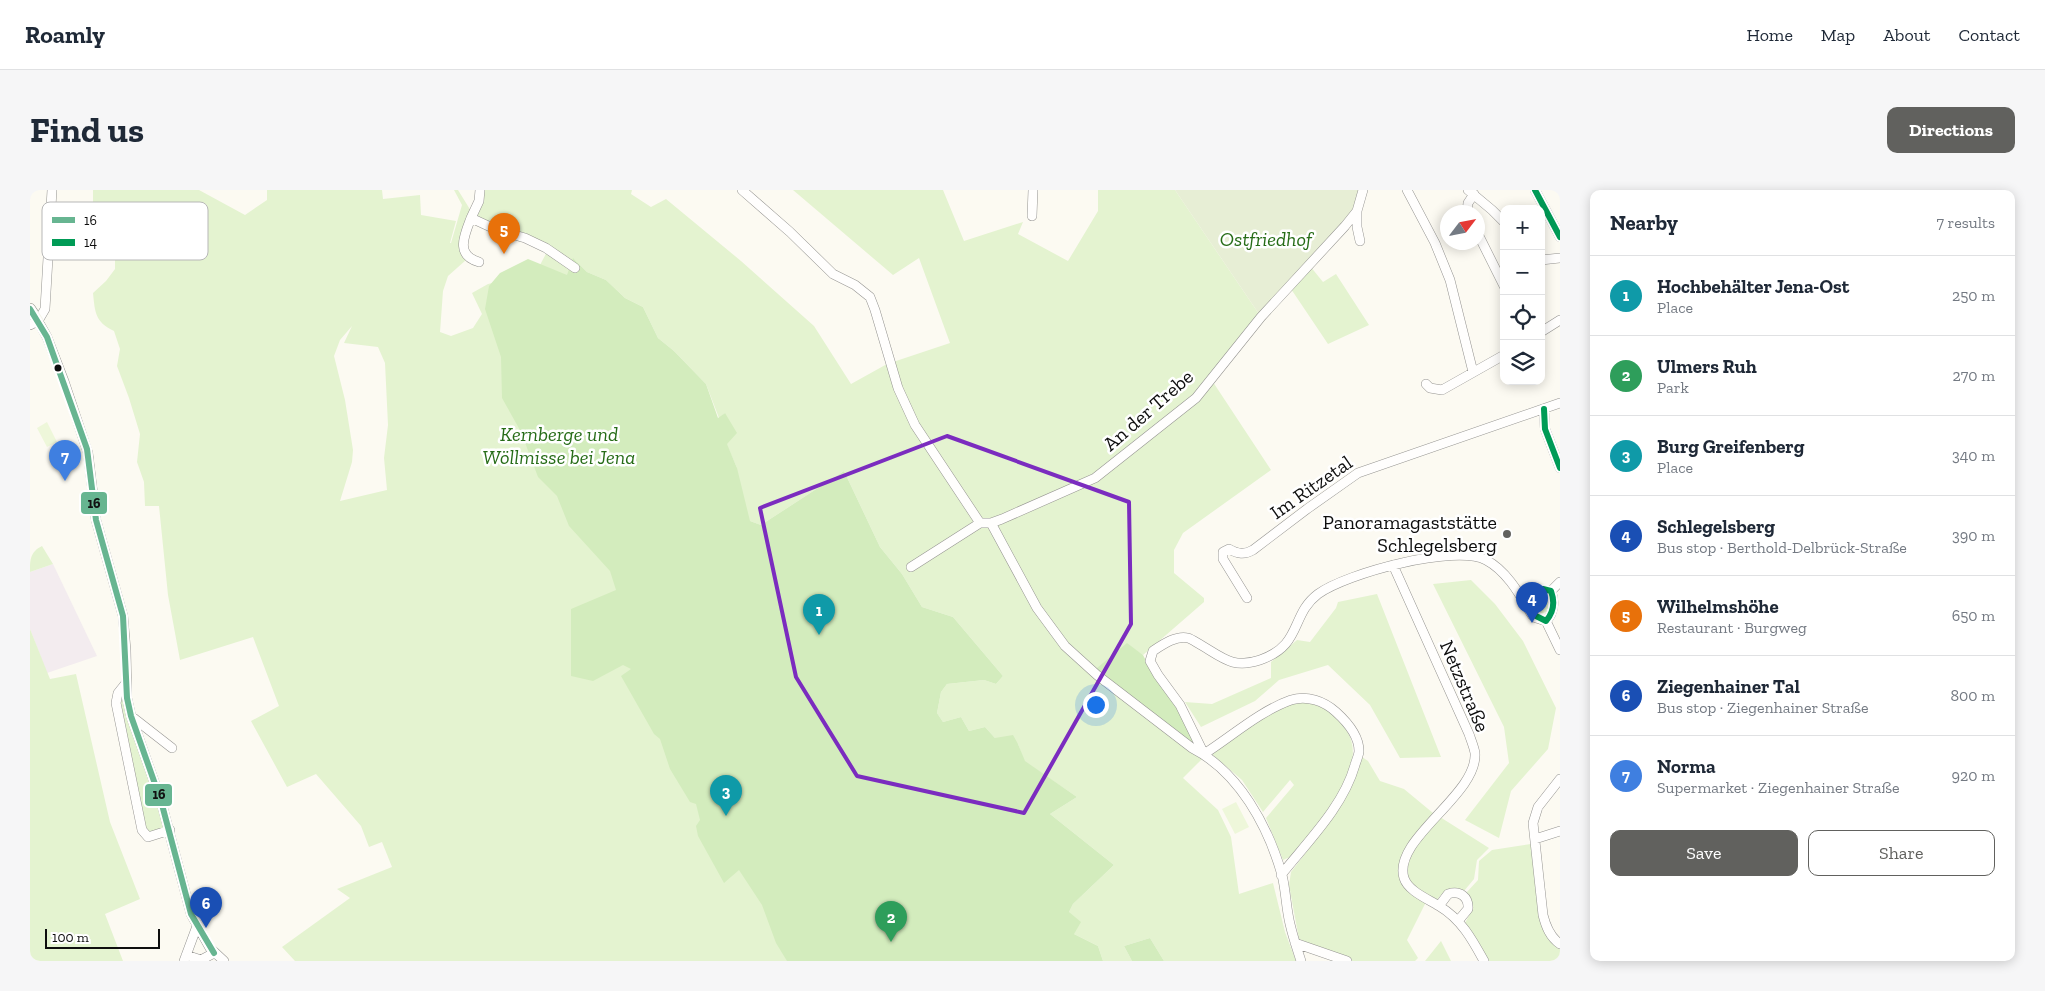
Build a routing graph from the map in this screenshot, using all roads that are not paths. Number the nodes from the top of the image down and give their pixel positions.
1 (480, 190) edge
2 (742, 190) edge
3 (1033, 190) edge
4 (1363, 190) edge
5 (1407, 190) edge
6 (1536, 190) edge
7 (1471, 192) edge
8 (1468, 205) edge
9 (1357, 211) junction
10 (1032, 216) dead end
11 (471, 218) junction
12 (1500, 218) edge
13 (1560, 237) edge
14 (1360, 241) dead end
15 (1485, 248) edge
16 (1560, 258) edge
17 (48, 260) edge
18 (1545, 260) edge
19 (479, 262) dead end
20 (575, 268) dead end
21 (1500, 278) edge
22 (30, 309) edge
23 (1560, 320) edge
24 (34, 323) edge
25 (1545, 329) edge
26 (1500, 357) edge
27 (1473, 372) junction
28 (1426, 384) dead end
29 (1560, 403) edge
30 (1544, 409) junction
31 (1560, 468) edge
32 (991, 522) junction
33 (980, 523) junction
34 (1393, 565) junction
35 (911, 567) dead end
36 (1560, 582) edge
37 (1552, 591) junction
38 (1247, 598) dead end
39 (1521, 598) junction
40 (1546, 621) junction
41 (1560, 650) edge
42 (126, 683) junction
43 (131, 716) junction
44 (172, 748) dead end
45 (1204, 754) junction
46 (1560, 779) edge
47 (170, 830) junction
48 (1560, 831) edge
49 (1535, 840) junction
50 (1282, 874) junction
51 (1439, 906) junction
52 (1458, 920) junction
53 (197, 926) junction
54 (1295, 943) junction
55 (1560, 944) edge
56 (214, 953) junction
57 (185, 958) edge
58 (224, 961) edge
59 (1301, 961) edge
60 (1347, 961) edge
61 (1484, 961) edge

1 - 11 street
2 - 33 street
3 - 10 street
4 - 9 street, An der Trebe
5 - 27 street
6 - 13 street
7 - 8 street
7 - 12 street
9 - 14 street, An der Trebe
9 - 32 street, An der Trebe
11 - 19 street
11 - 20 street
15 - 21 street
16 - 18 street
17 - 24 street
22 - 24 street
23 - 25 street
24 - 42 street
26 - 27 street
27 - 28 street
29 - 30 street, Im Ritzetal
30 - 31 street
30 - 38 street, Im Ritzetal
32 - 33 street, An der Trebe
32 - 45 street
33 - 35 street, An der Trebe
34 - 39 street
34 - 45 street
34 - 51 street, Netzstraße
36 - 37 street
37 - 39 street
37 - 40 street
39 - 40 street
40 - 41 street
42 - 43 street
42 - 47 street
43 - 44 street
43 - 47 street
45 - 50 street
45 - 50 street
46 - 49 street
47 - 53 street
48 - 49 street
49 - 55 street
50 - 54 street
51 - 52 street, Netzstraße
51 - 52 street
52 - 61 street, Netzstraße
53 - 56 street
53 - 57 street
54 - 59 street
54 - 60 street
56 - 57 street
56 - 58 street

